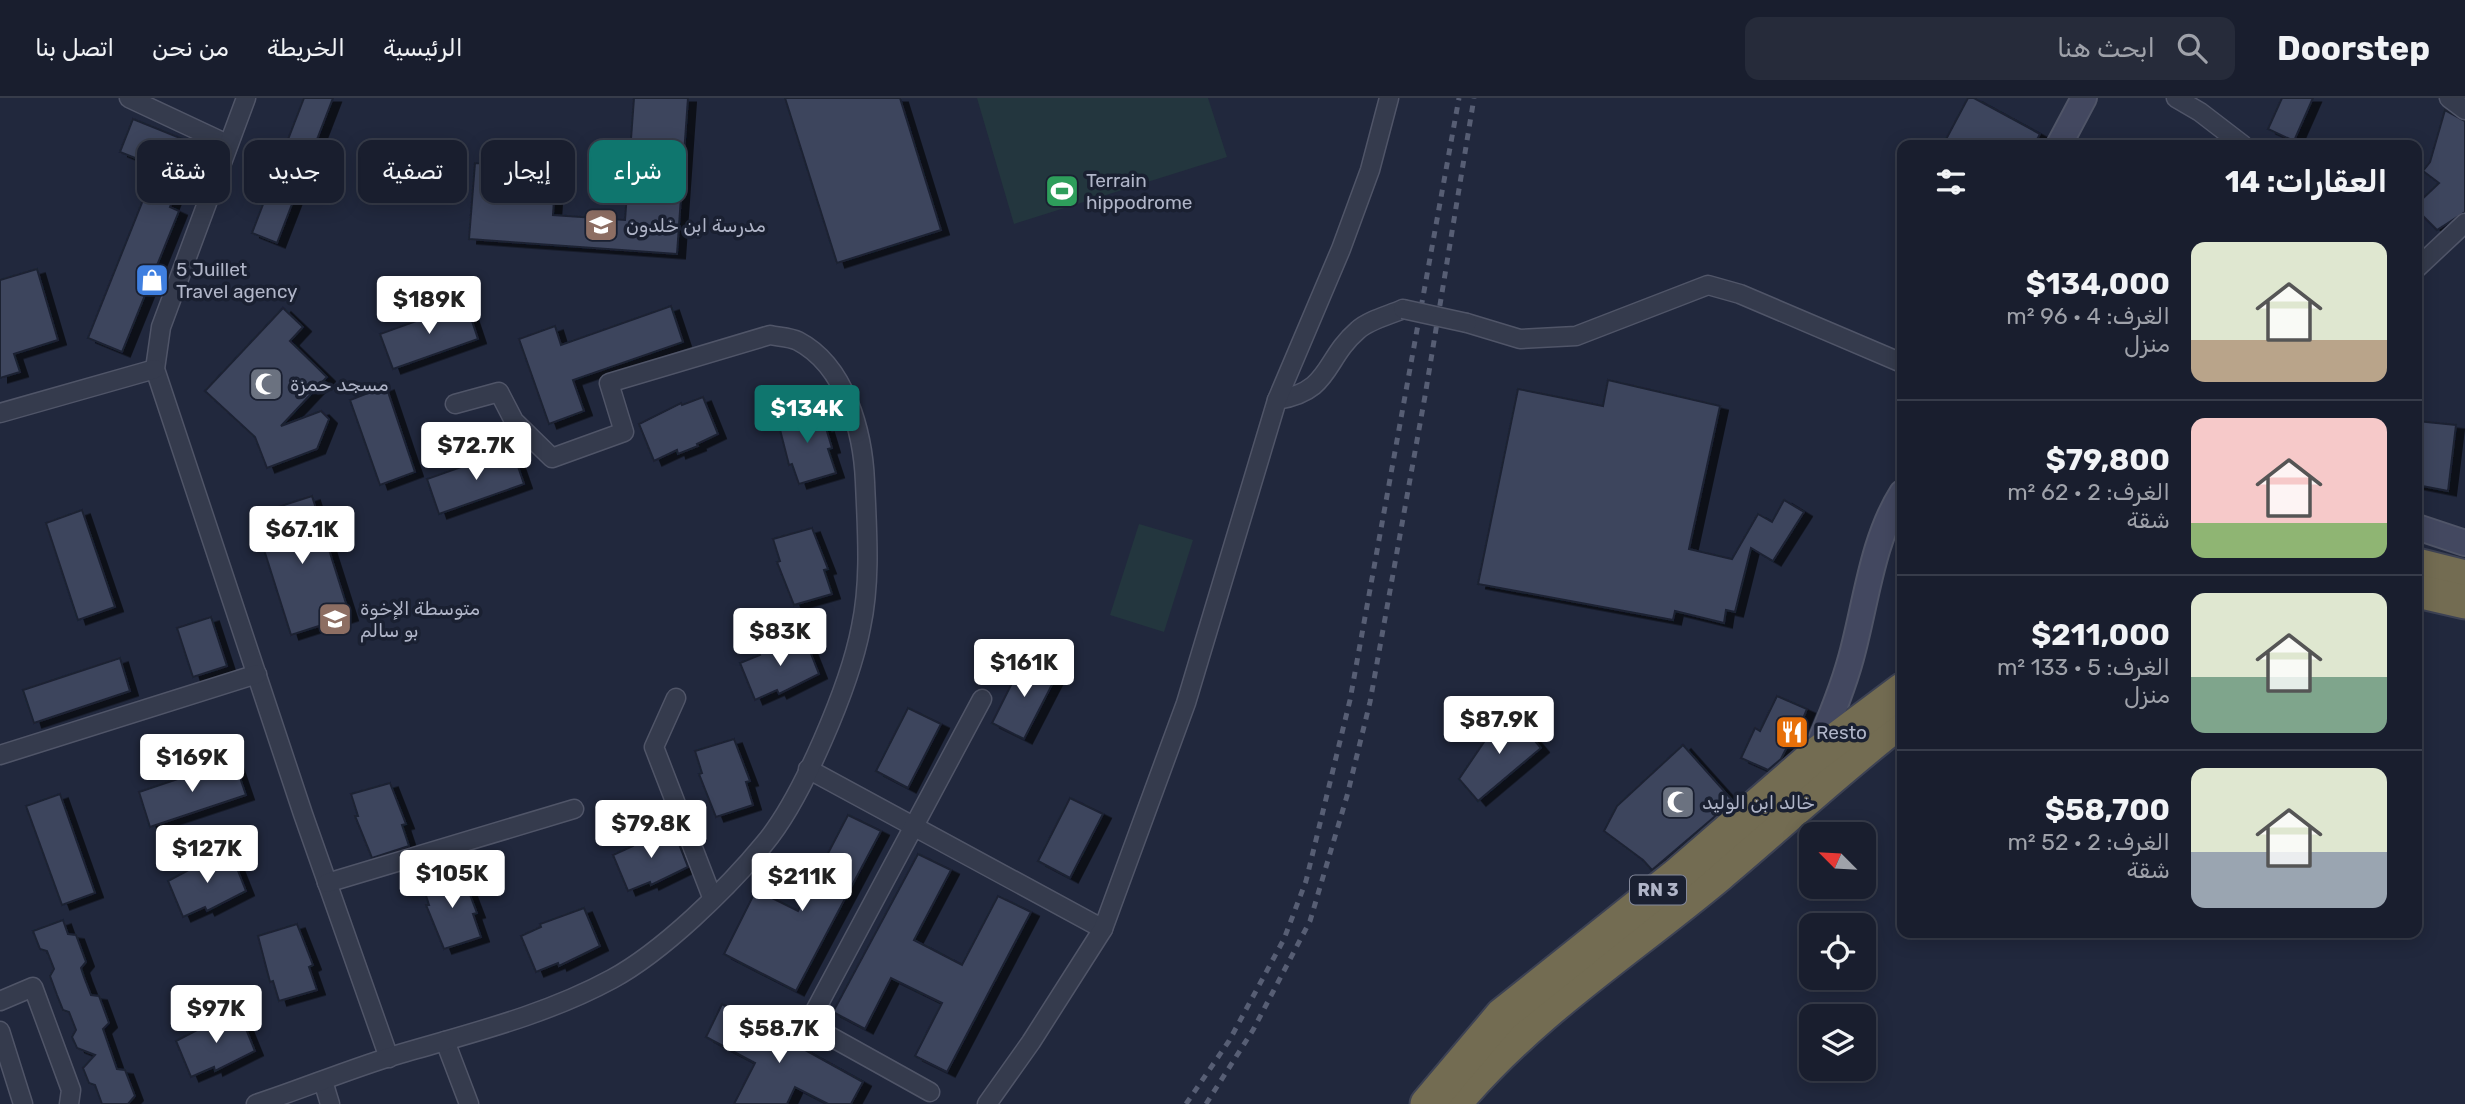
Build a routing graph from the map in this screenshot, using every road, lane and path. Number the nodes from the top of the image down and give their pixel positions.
1 (129, 98) edge
2 (246, 98) edge
3 (1389, 98) edge
4 (2084, 98) edge
5 (2176, 98) edge
6 (2449, 98) edge
7 (2465, 110) edge
8 (218, 140) edge
9 (229, 140) edge
10 (2062, 140) edge
11 (2236, 140) edge
12 (206, 203) edge
13 (2465, 223) edge
14 (2422, 263) edge
15 (1897, 361) edge
16 (155, 369) junction
17 (1277, 400) junction
18 (455, 404) dead end
19 (0, 413) edge
20 (1897, 504) edge
21 (2422, 529) edge
22 (2465, 543) edge
23 (2422, 566) edge
24 (2465, 577) edge
25 (2422, 592) edge
26 (2465, 602) edge
27 (257, 674) junction
28 (1897, 694) edge
29 (676, 698) dead end
30 (982, 699) dead end
31 (1897, 724) edge
32 (0, 755) edge
33 (1814, 756) junction
34 (808, 769) junction
35 (574, 809) dead end
36 (914, 826) junction
37 (327, 883) junction
38 (712, 897) junction
39 (1103, 929) junction
40 (0, 1001) edge
41 (0, 1031) edge
42 (446, 1041) junction
43 (389, 1058) junction
44 (323, 1080) junction
45 (930, 1092) dead end
46 (23, 1104) edge
47 (69, 1104) edge
48 (256, 1104) edge
49 (330, 1104) edge
50 (469, 1104) edge
51 (987, 1104) edge
52 (1427, 1104) edge
53 (1455, 1104) edge

1 - 8 street
2 - 9 street
3 - 17 street
4 - 10 main road
5 - 11 street
6 - 7 street
12 - 16 street
13 - 14 street
15 - 17 street, bridge
16 - 19 street
16 - 27 street
17 - 39 street
18 - 34 street
20 - 33 main road
21 - 22 main road
23 - 24 highway
25 - 26 highway
27 - 32 street
27 - 37 street
28 - 33 highway, RN 3
29 - 38 street
30 - 36 street
31 - 53 highway, RN 3
33 - 52 highway, RN 3
34 - 36 street
34 - 38 street
35 - 37 street
36 - 39 street
36 - 45 street
37 - 43 street
38 - 42 street
39 - 51 street
40 - 47 street
41 - 46 street
42 - 43 street
42 - 50 street
43 - 44 street
44 - 48 street
44 - 49 street

